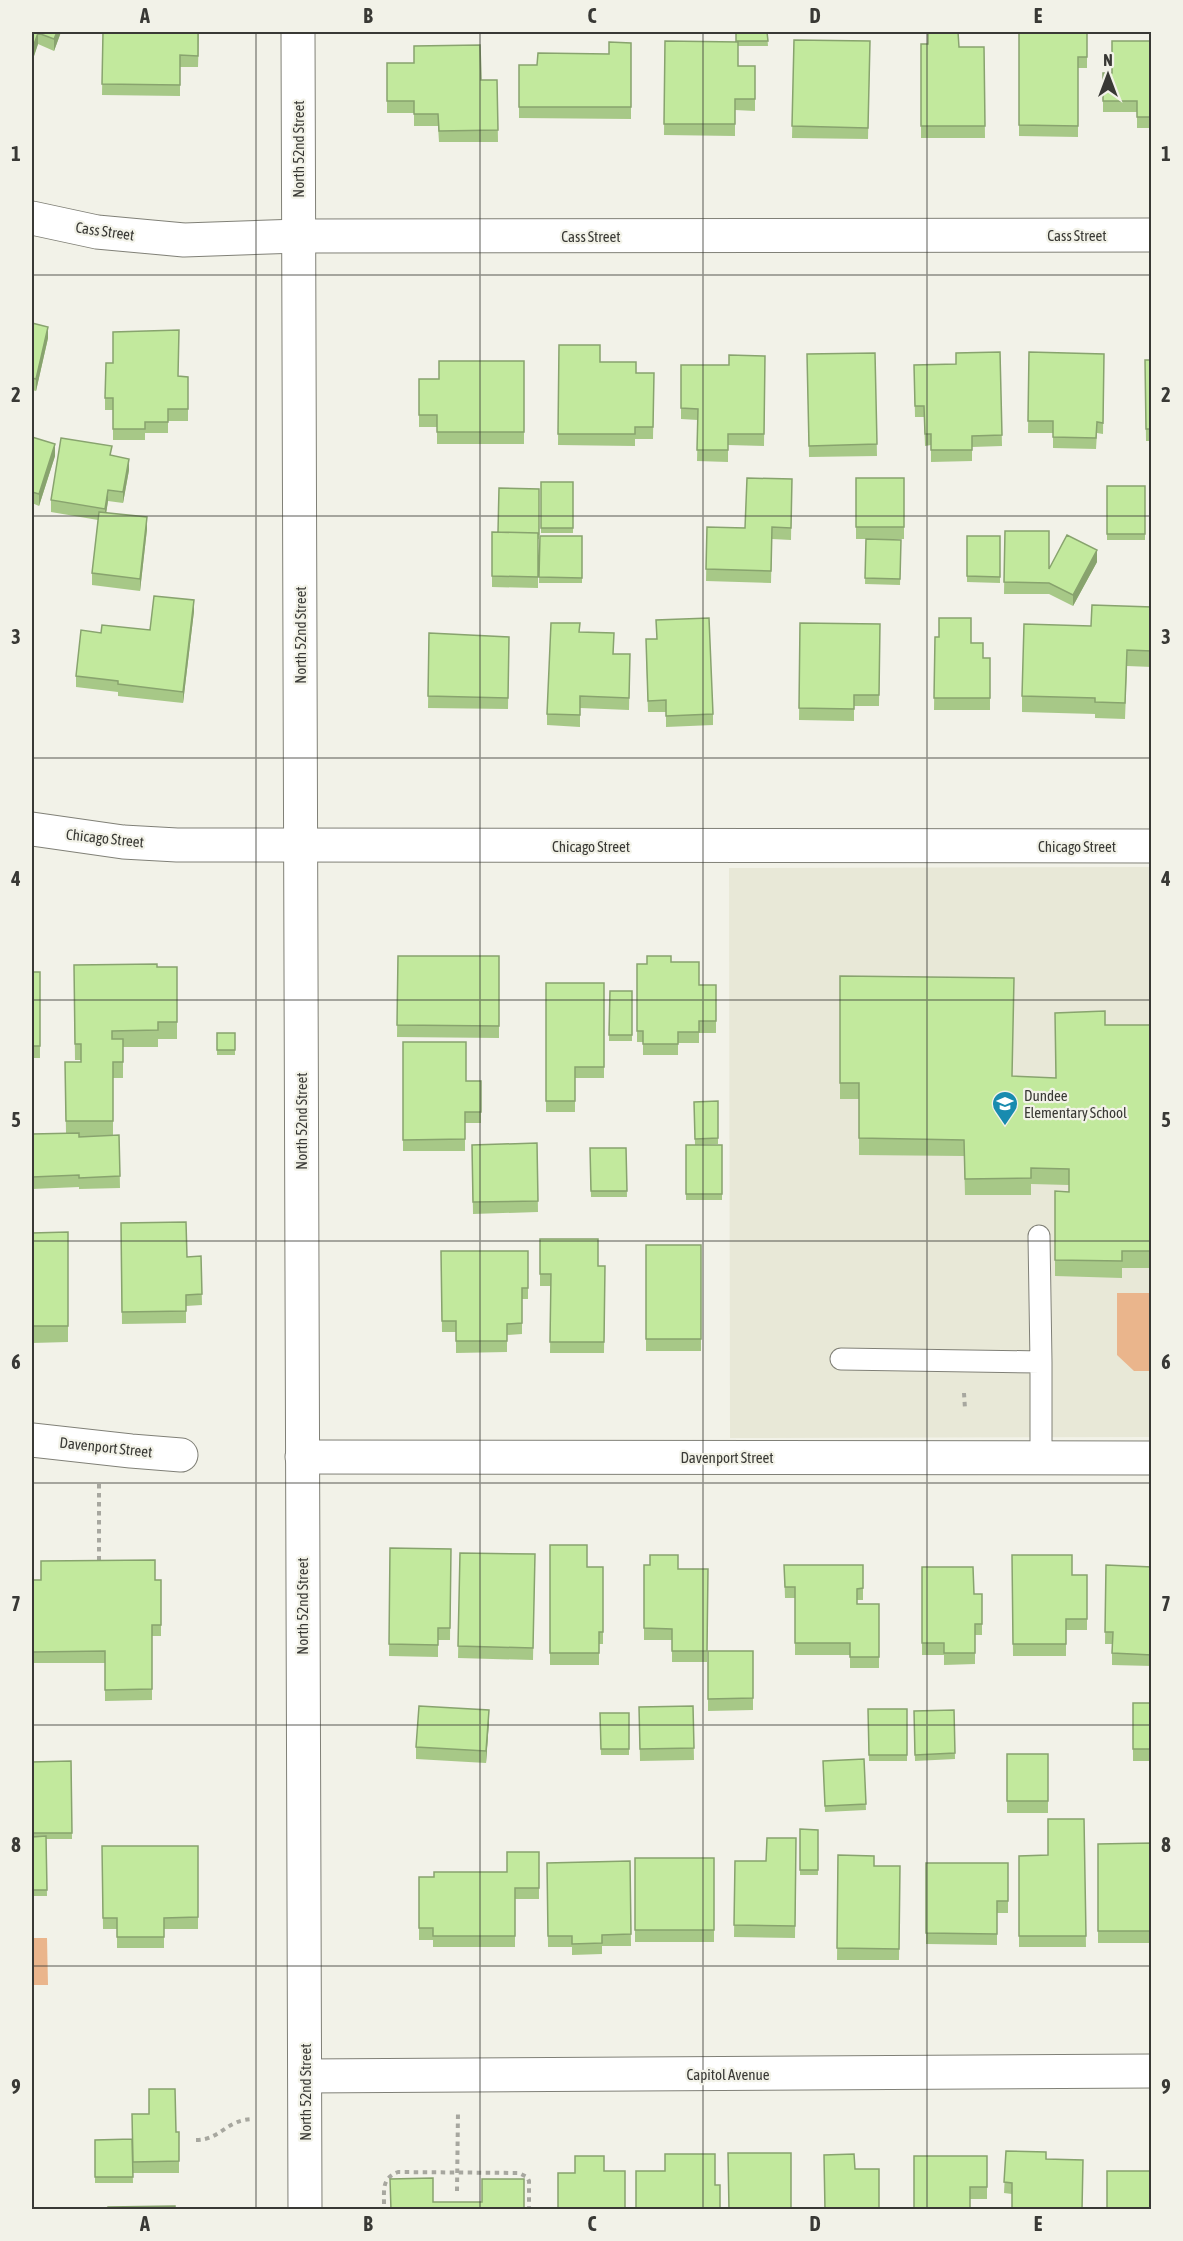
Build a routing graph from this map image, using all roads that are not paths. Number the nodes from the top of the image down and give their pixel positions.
1 (298, 32) edge
2 (32, 218) edge
3 (1152, 235) edge
4 (299, 236) junction
5 (32, 829) edge
6 (301, 845) junction
7 (1152, 846) edge
8 (1039, 1236) dead end
9 (841, 1359) dead end
10 (1041, 1362) junction
11 (32, 1440) edge
12 (181, 1455) dead end
13 (302, 1457) junction
14 (1041, 1457) junction
15 (1152, 1458) edge
16 (1152, 2071) edge
17 (305, 2076) junction
18 (305, 2210) edge

1 - 4 street, North 52nd Street
2 - 4 street, Cass Street
3 - 4 street, Cass Street
4 - 6 street, North 52nd Street
5 - 6 street, Chicago Street
6 - 7 street, Chicago Street
6 - 13 street, North 52nd Street
8 - 10 lane
9 - 10 lane
10 - 14 lane
11 - 12 street, Davenport Street
13 - 14 street, Davenport Street
13 - 17 street, North 52nd Street
14 - 15 street, Davenport Street
16 - 17 street, Capitol Avenue
17 - 18 street, North 52nd Street

